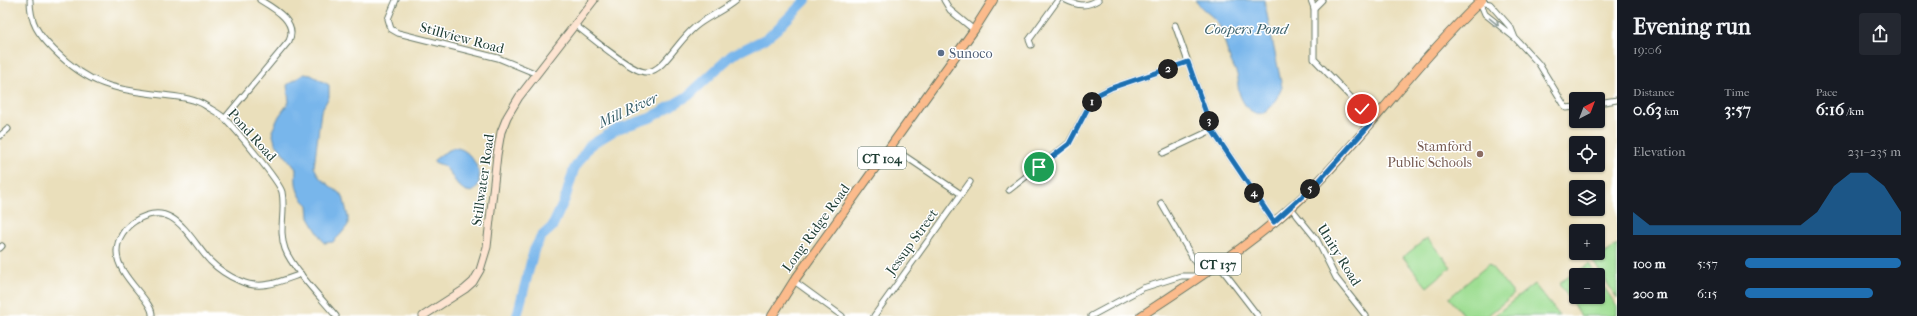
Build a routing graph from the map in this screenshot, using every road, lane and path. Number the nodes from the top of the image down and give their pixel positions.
1 (30, 0) edge
2 (260, 0) edge
3 (396, 0) edge
4 (594, 0) edge
5 (736, 0) edge
6 (944, 0) edge
7 (993, 0) edge
8 (1058, 0) edge
9 (1066, 0) edge
10 (1098, 0) edge
11 (1311, 0) edge
12 (1322, 0) edge
13 (1481, 1) edge
14 (1314, 8) junction
15 (575, 25) junction
16 (1175, 25) dead end
17 (974, 30) junction
18 (1515, 38) junction
19 (1031, 45) dead end
20 (1188, 62) junction
21 (537, 74) junction
22 (1617, 100) edge
23 (1605, 102) edge
24 (1569, 108) edge
25 (225, 118) junction
26 (1371, 123) junction
27 (8, 129) dead end
28 (1212, 130) junction
29 (0, 136) edge
30 (890, 146) junction
31 (1164, 153) dead end
32 (970, 182) dead end
33 (1010, 190) dead end
34 (961, 194) junction
35 (1161, 203) dead end
36 (1291, 208) junction
37 (1274, 222) junction
38 (1218, 264) junction
39 (301, 274) junction
40 (1203, 276) junction
41 (794, 281) junction
42 (152, 316) edge
43 (336, 316) edge
44 (423, 316) edge
45 (772, 316) edge
46 (842, 316) edge
47 (874, 316) edge
48 (1091, 316) edge
49 (1141, 316) edge
50 (1258, 316) edge
51 (1366, 316) edge

1 - 25 street, Pond Road
2 - 25 street
3 - 21 street, Stillview Road
4 - 15 main road, Stillwater Road
5 - 15 street
6 - 17 street
7 - 17 main road, Long Ridge Road / CT 104
8 - 19 street
9 - 10 street
11 - 14 street
12 - 14 street
13 -> 18 street
13 - 18 street
13 - 26 main road, CT 137
14 - 26 street
15 - 21 main road, Stillwater Road
16 - 20 street
17 - 30 main road, Long Ridge Road / CT 104
18 - 24 street
20 - 28 street
20 - 33 street
21 - 44 main road, Stillwater Road
22 - 23 street
25 - 39 street, Pond Road
26 - 36 main road, CT 137
27 - 29 street
28 - 31 street
28 - 37 street
30 - 34 street
30 - 41 main road, Long Ridge Road / CT 104
32 - 34 street, Jessup Street
34 - 47 street, Jessup Street
35 - 40 street
36 - 37 main road, CT 137
36 - 51 street, Unity Road
37 - 38 main road, CT 137
38 - 40 main road, CT 137
38 - 50 street
39 - 42 street
39 - 43 street, Pond Road
40 - 48 street
40 - 49 main road, CT 137
41 - 45 main road, Long Ridge Road / CT 104
41 - 46 street

